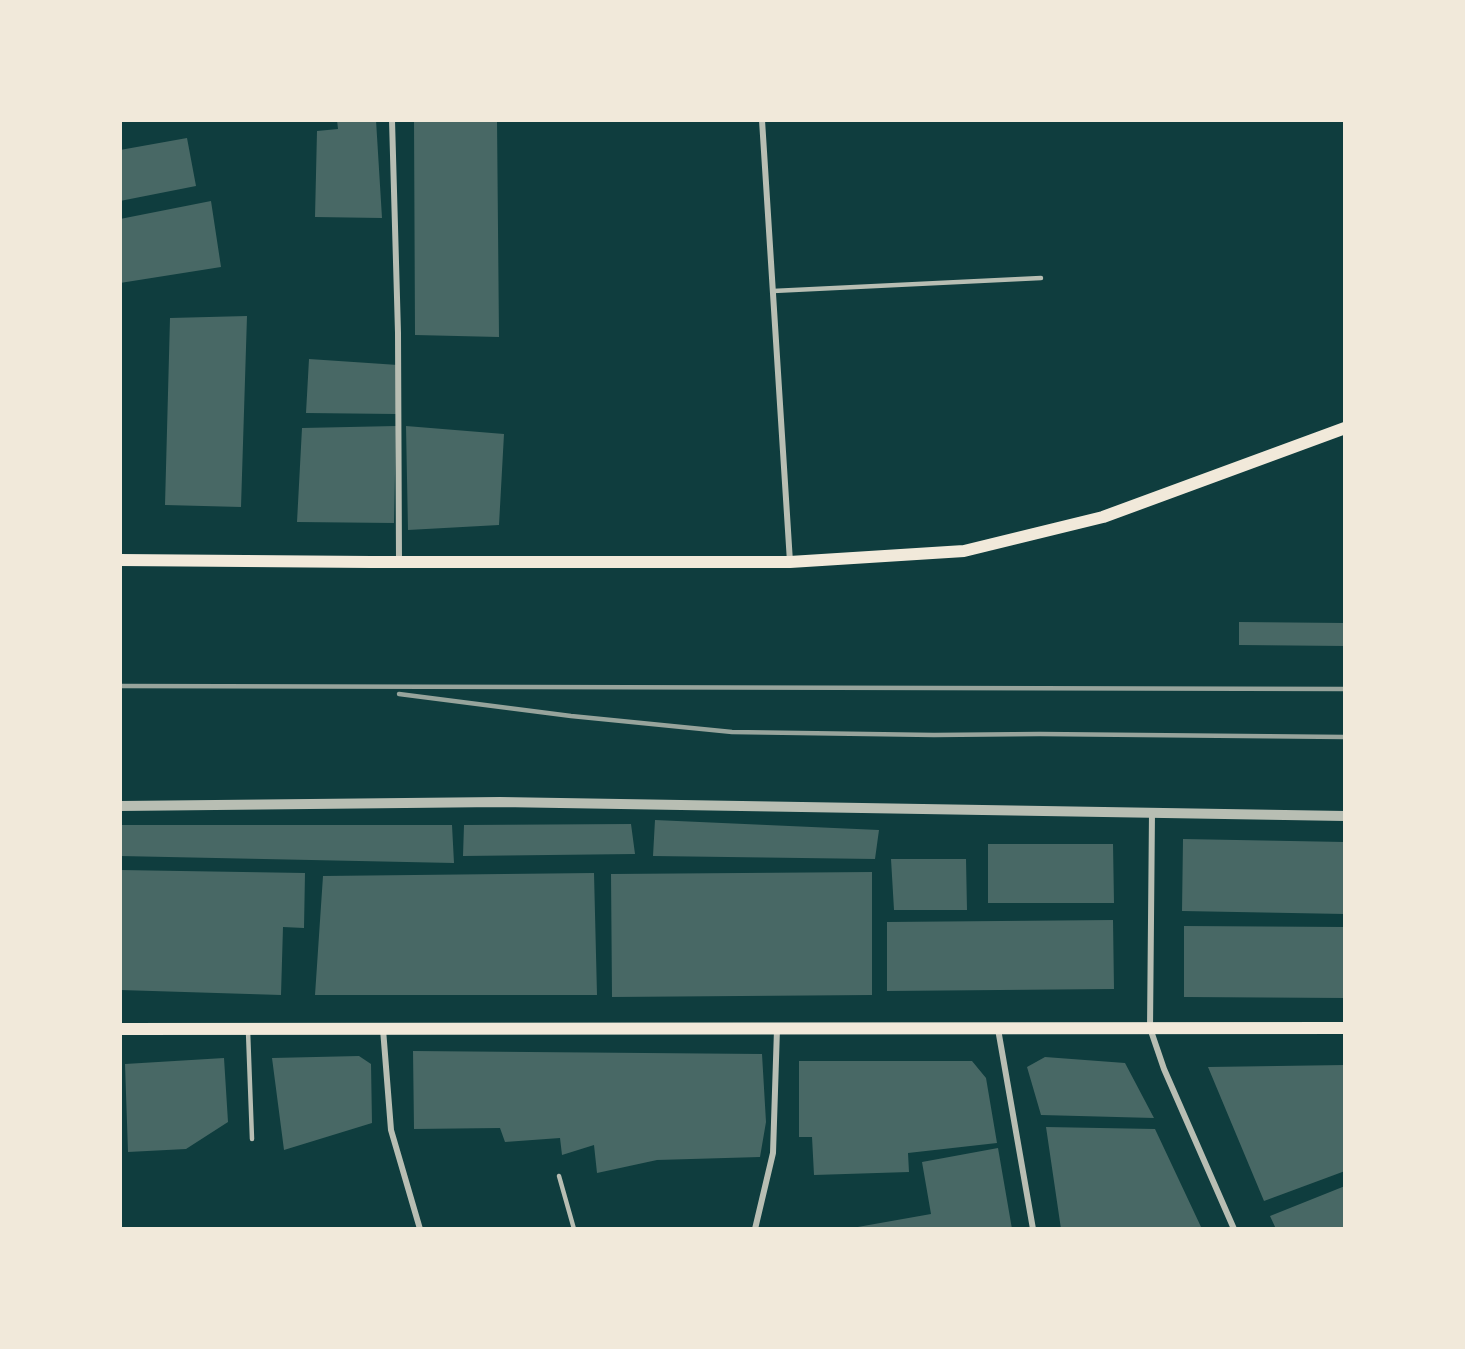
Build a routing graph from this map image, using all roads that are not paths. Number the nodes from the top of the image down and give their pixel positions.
1 (392, 120) edge
2 (762, 120) edge
3 (1041, 278) dead end
4 (772, 291) junction
5 (1345, 428) edge
6 (120, 560) edge
7 (399, 562) junction
8 (789, 562) junction
9 (120, 806) edge
10 (1152, 812) junction
11 (1345, 816) edge
12 (777, 1028) junction
13 (998, 1028) junction
14 (1150, 1028) junction
15 (1345, 1028) edge
16 (120, 1029) edge
17 (248, 1029) junction
18 (383, 1029) junction
19 (252, 1139) dead end
20 (559, 1176) dead end
21 (420, 1229) edge
22 (574, 1229) edge
23 (754, 1229) edge
24 (1033, 1229) edge
25 (1234, 1229) edge

1 - 7 street
2 - 4 street
3 - 4 lane
4 - 8 street
5 - 8 main road
6 - 7 main road
7 - 8 main road
9 - 10 street
10 - 11 street
10 - 14 street
12 - 13 main road
12 - 18 main road
12 - 23 street
13 - 14 main road
13 - 24 street
14 - 15 main road
14 - 25 street
16 - 17 main road
17 - 18 main road
17 - 19 lane
18 - 21 street
20 - 22 lane

